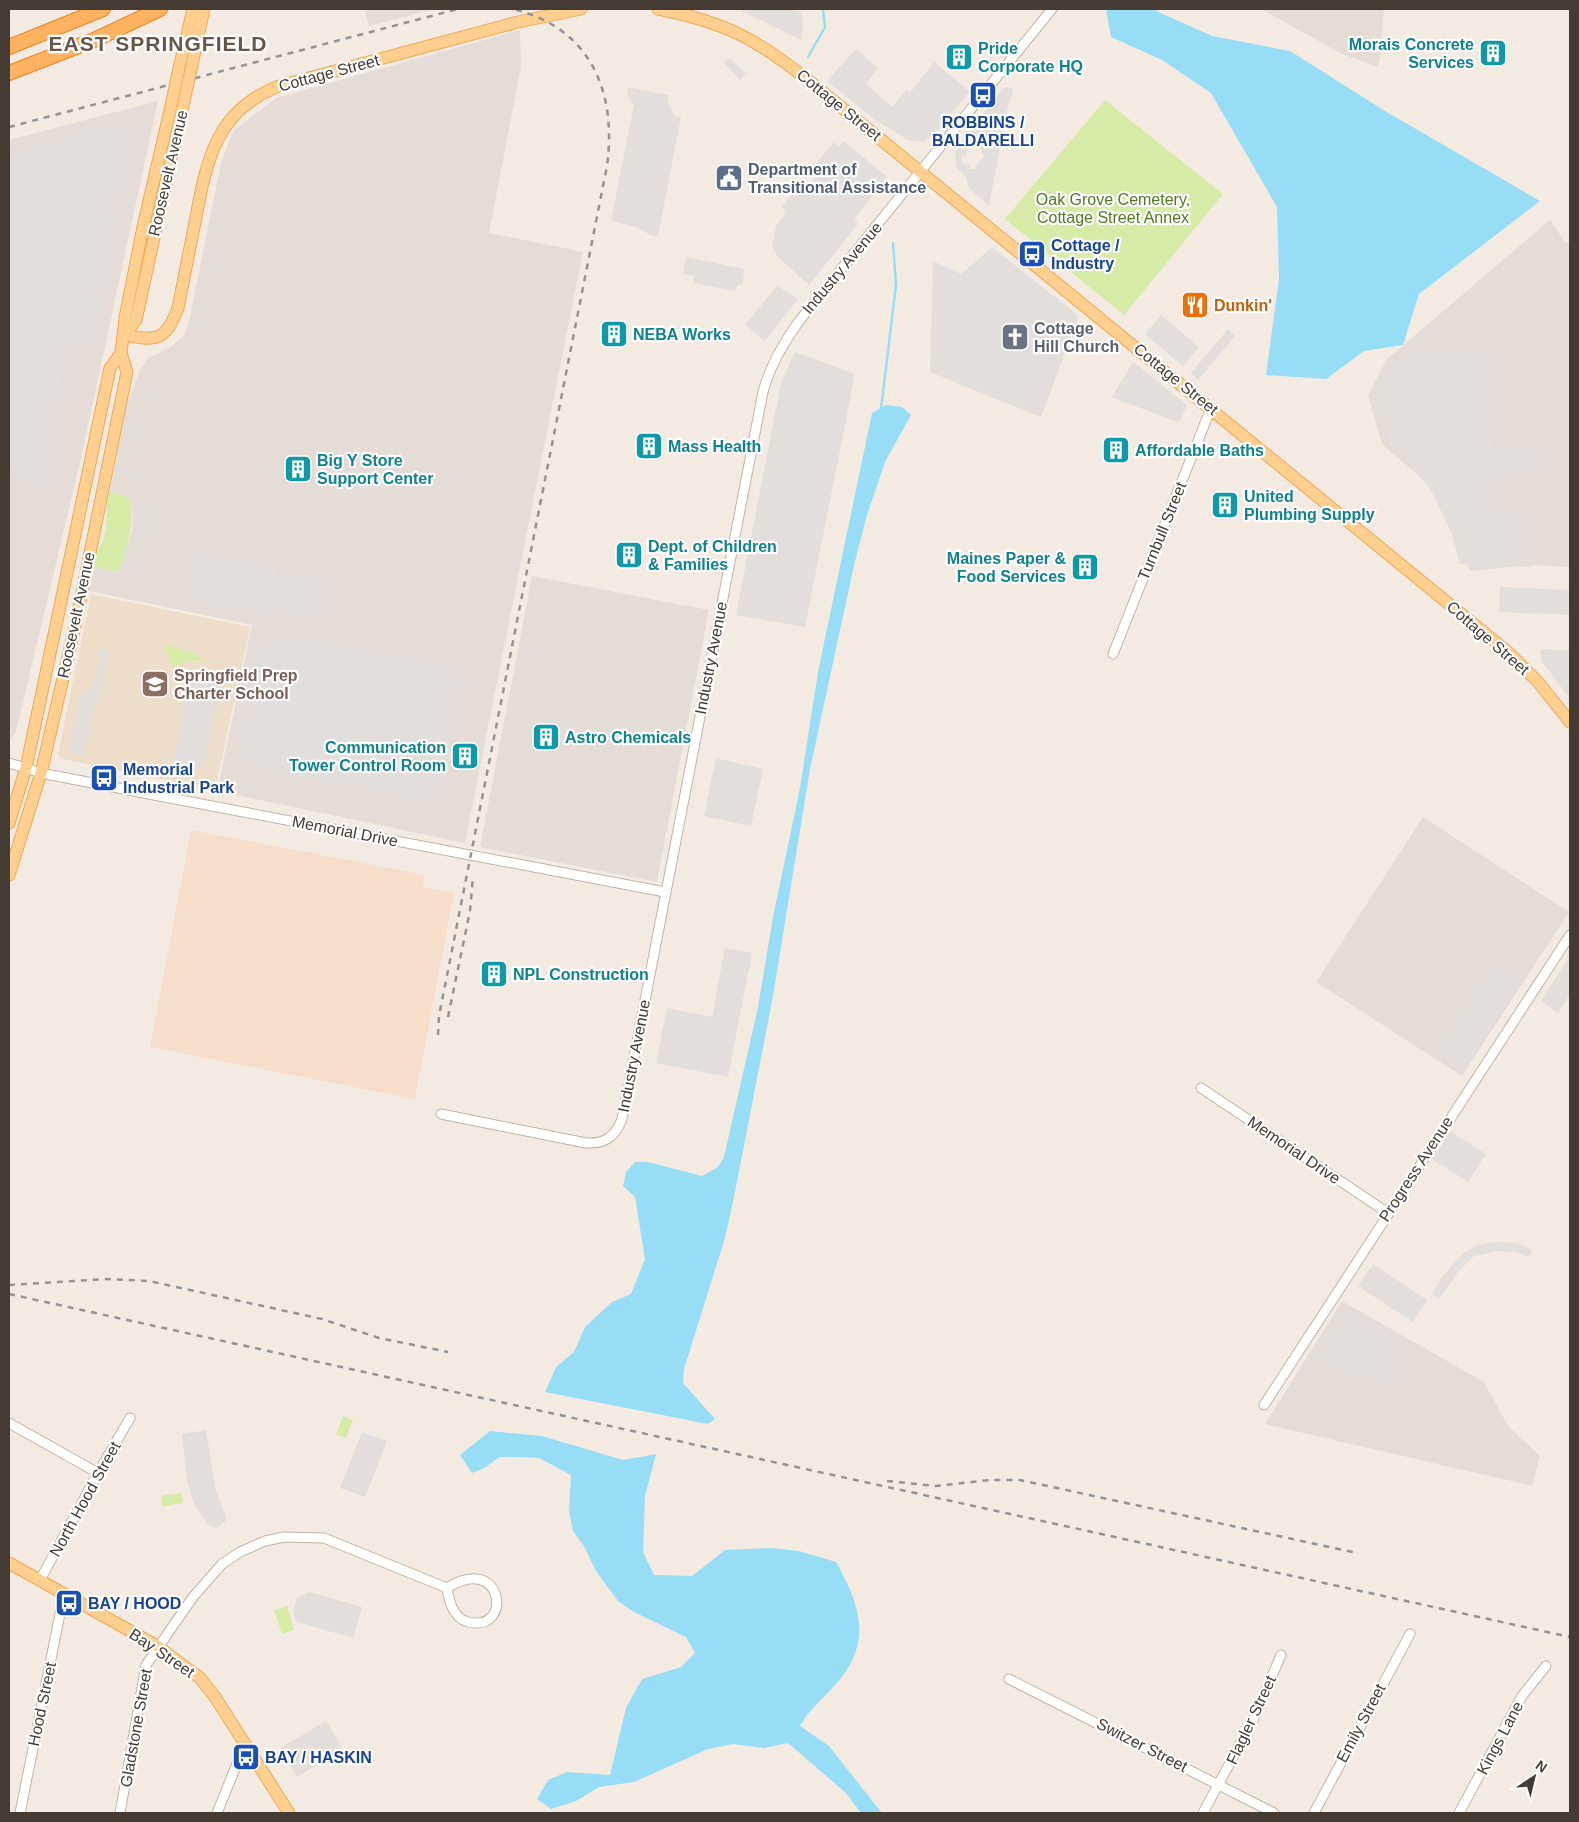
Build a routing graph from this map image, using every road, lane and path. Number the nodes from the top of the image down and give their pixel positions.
1 (103, 9) edge
2 (160, 9) edge
3 (580, 9) edge
4 (658, 9) edge
5 (1052, 9) edge
6 (200, 10) edge
7 (9, 47) edge
8 (9, 73) edge
9 (922, 171) junction
10 (125, 335) junction
11 (121, 353) junction
12 (1211, 408) junction
13 (85, 483) junction
14 (103, 487) junction
15 (67, 567) junction
16 (84, 571) junction
17 (1113, 654) dead end
18 (1570, 722) edge
19 (9, 763) edge
20 (26, 768) junction
21 (41, 773) junction
22 (9, 823) edge
23 (9, 875) edge
24 (665, 892) junction
25 (1570, 935) edge
26 (1201, 1088) dead end
27 (441, 1114) dead end
28 (1388, 1213) junction
29 (1264, 1405) dead end
30 (130, 1418) dead end
31 (9, 1423) edge
32 (98, 1473) junction
33 (9, 1563) edge
34 (40, 1580) junction
35 (447, 1588) junction
36 (64, 1594) junction
37 (1410, 1634) dead end
38 (157, 1646) junction
39 (1281, 1655) dead end
40 (1546, 1666) dead end
41 (1009, 1679) dead end
42 (245, 1744) junction
43 (1219, 1784) junction
44 (20, 1813) edge
45 (120, 1813) edge
46 (216, 1813) edge
47 (288, 1813) edge
48 (1203, 1813) edge
49 (1274, 1813) edge
50 (1314, 1813) edge
51 (1459, 1813) edge

1 - 7 highway
2 - 8 highway
3 - 10 main road, Cottage Street
4 - 9 main road, Cottage Street
5 - 9 street, Industry Avenue
6 - 10 main road, Roosevelt Avenue, bridge
6 - 10 main road, Roosevelt Avenue, bridge
9 - 12 main road, Cottage Street
9 - 24 street, Industry Avenue
10 - 11 main road, Roosevelt Avenue
11 - 13 main road, Roosevelt Avenue
11 - 14 main road, Roosevelt Avenue
12 - 17 street, Turnbull Street
12 - 18 main road, Cottage Street
13 - 14 main road
13 - 15 main road, Roosevelt Avenue
14 - 16 main road, Roosevelt Avenue
15 - 16 main road
15 - 20 main road, Roosevelt Avenue
16 - 21 main road, Roosevelt Avenue
19 - 20 street, Memorial Drive
20 - 21 street, Memorial Drive
20 - 22 main road, Roosevelt Avenue
21 - 23 main road, Roosevelt Avenue
21 - 24 street, Memorial Drive
24 - 27 street, Industry Avenue
25 - 28 street, Progress Avenue
26 - 28 street, Memorial Drive
28 - 29 street, Progress Avenue
30 - 32 street, North Hood Street
31 - 32 street
32 - 34 street, North Hood Street
33 - 34 main road, Bay Street
34 - 36 main road, Bay Street
35 - 35 street
35 - 38 street, Gladstone Street
36 - 38 main road, Bay Street
36 - 44 street, Hood Street
37 - 50 street, Emily Street
38 - 42 main road, Bay Street
38 - 45 street, Gladstone Street
39 - 43 street, Flagler Street
40 - 51 street, Kings Lane
41 - 43 street, Switzer Street
42 - 46 street
42 - 47 main road, Bay Street
43 - 48 street, Flagler Street
43 - 49 street, Switzer Street

